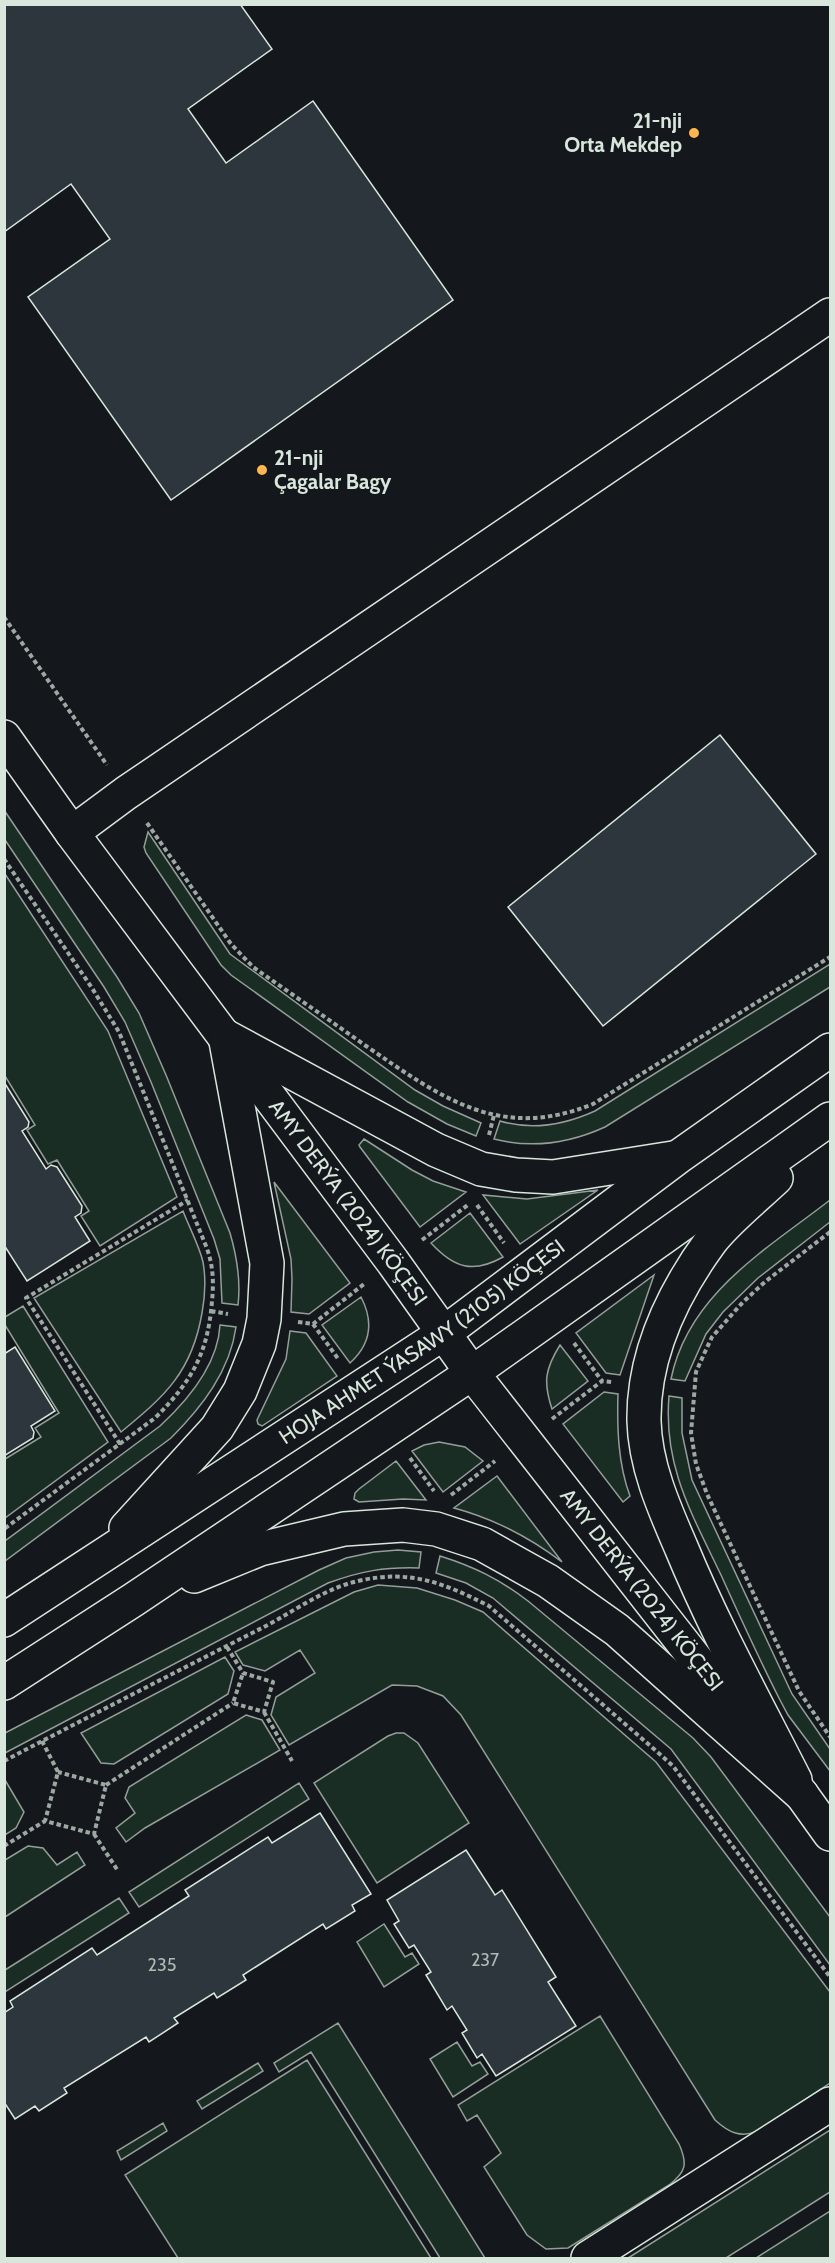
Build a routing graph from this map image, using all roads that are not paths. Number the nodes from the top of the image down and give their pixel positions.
1 (831, 315) edge
2 (4, 736) edge
3 (72, 834) junction
4 (225, 1036) junction
5 (831, 1050) edge
6 (831, 1119) edge
7 (831, 1129) edge
8 (678, 1157) junction
9 (444, 1333) junction
10 (472, 1373) junction
11 (95, 1562) junction
12 (133, 1600) junction
13 (4, 1620) edge
14 (4, 1683) edge
15 (802, 1795) junction
16 (831, 1834) edge
17 (831, 2104) edge
18 (588, 2259) edge

1 - 3 main road
2 - 3 main road, AMY DERÝA (2024) KÖÇESI
3 - 4 main road, AMY DERÝA (2024) KÖÇESI
4 - 8 main road
4 - 9 main road, AMY DERÝA (2024) KÖÇESI
4 - 11 main road
5 - 8 main road, HOJA AHMET ÝASAWY (2105) KÖÇESI
6 - 10 main road
7 - 15 main road
8 - 9 main road, HOJA AHMET ÝASAWY (2105) KÖÇESI
9 - 10 main road, AMY DERÝA (2024) KÖÇESI
9 - 11 main road, HOJA AHMET ÝASAWY (2105) KÖÇESI
10 - 12 main road
10 - 15 main road, AMY DERÝA (2024) KÖÇESI
11 - 13 main road, HOJA AHMET ÝASAWY (2105) KÖÇESI
12 - 14 main road
12 - 15 main road
15 - 16 main road, AMY DERÝA (2024) KÖÇESI
17 - 18 main road

